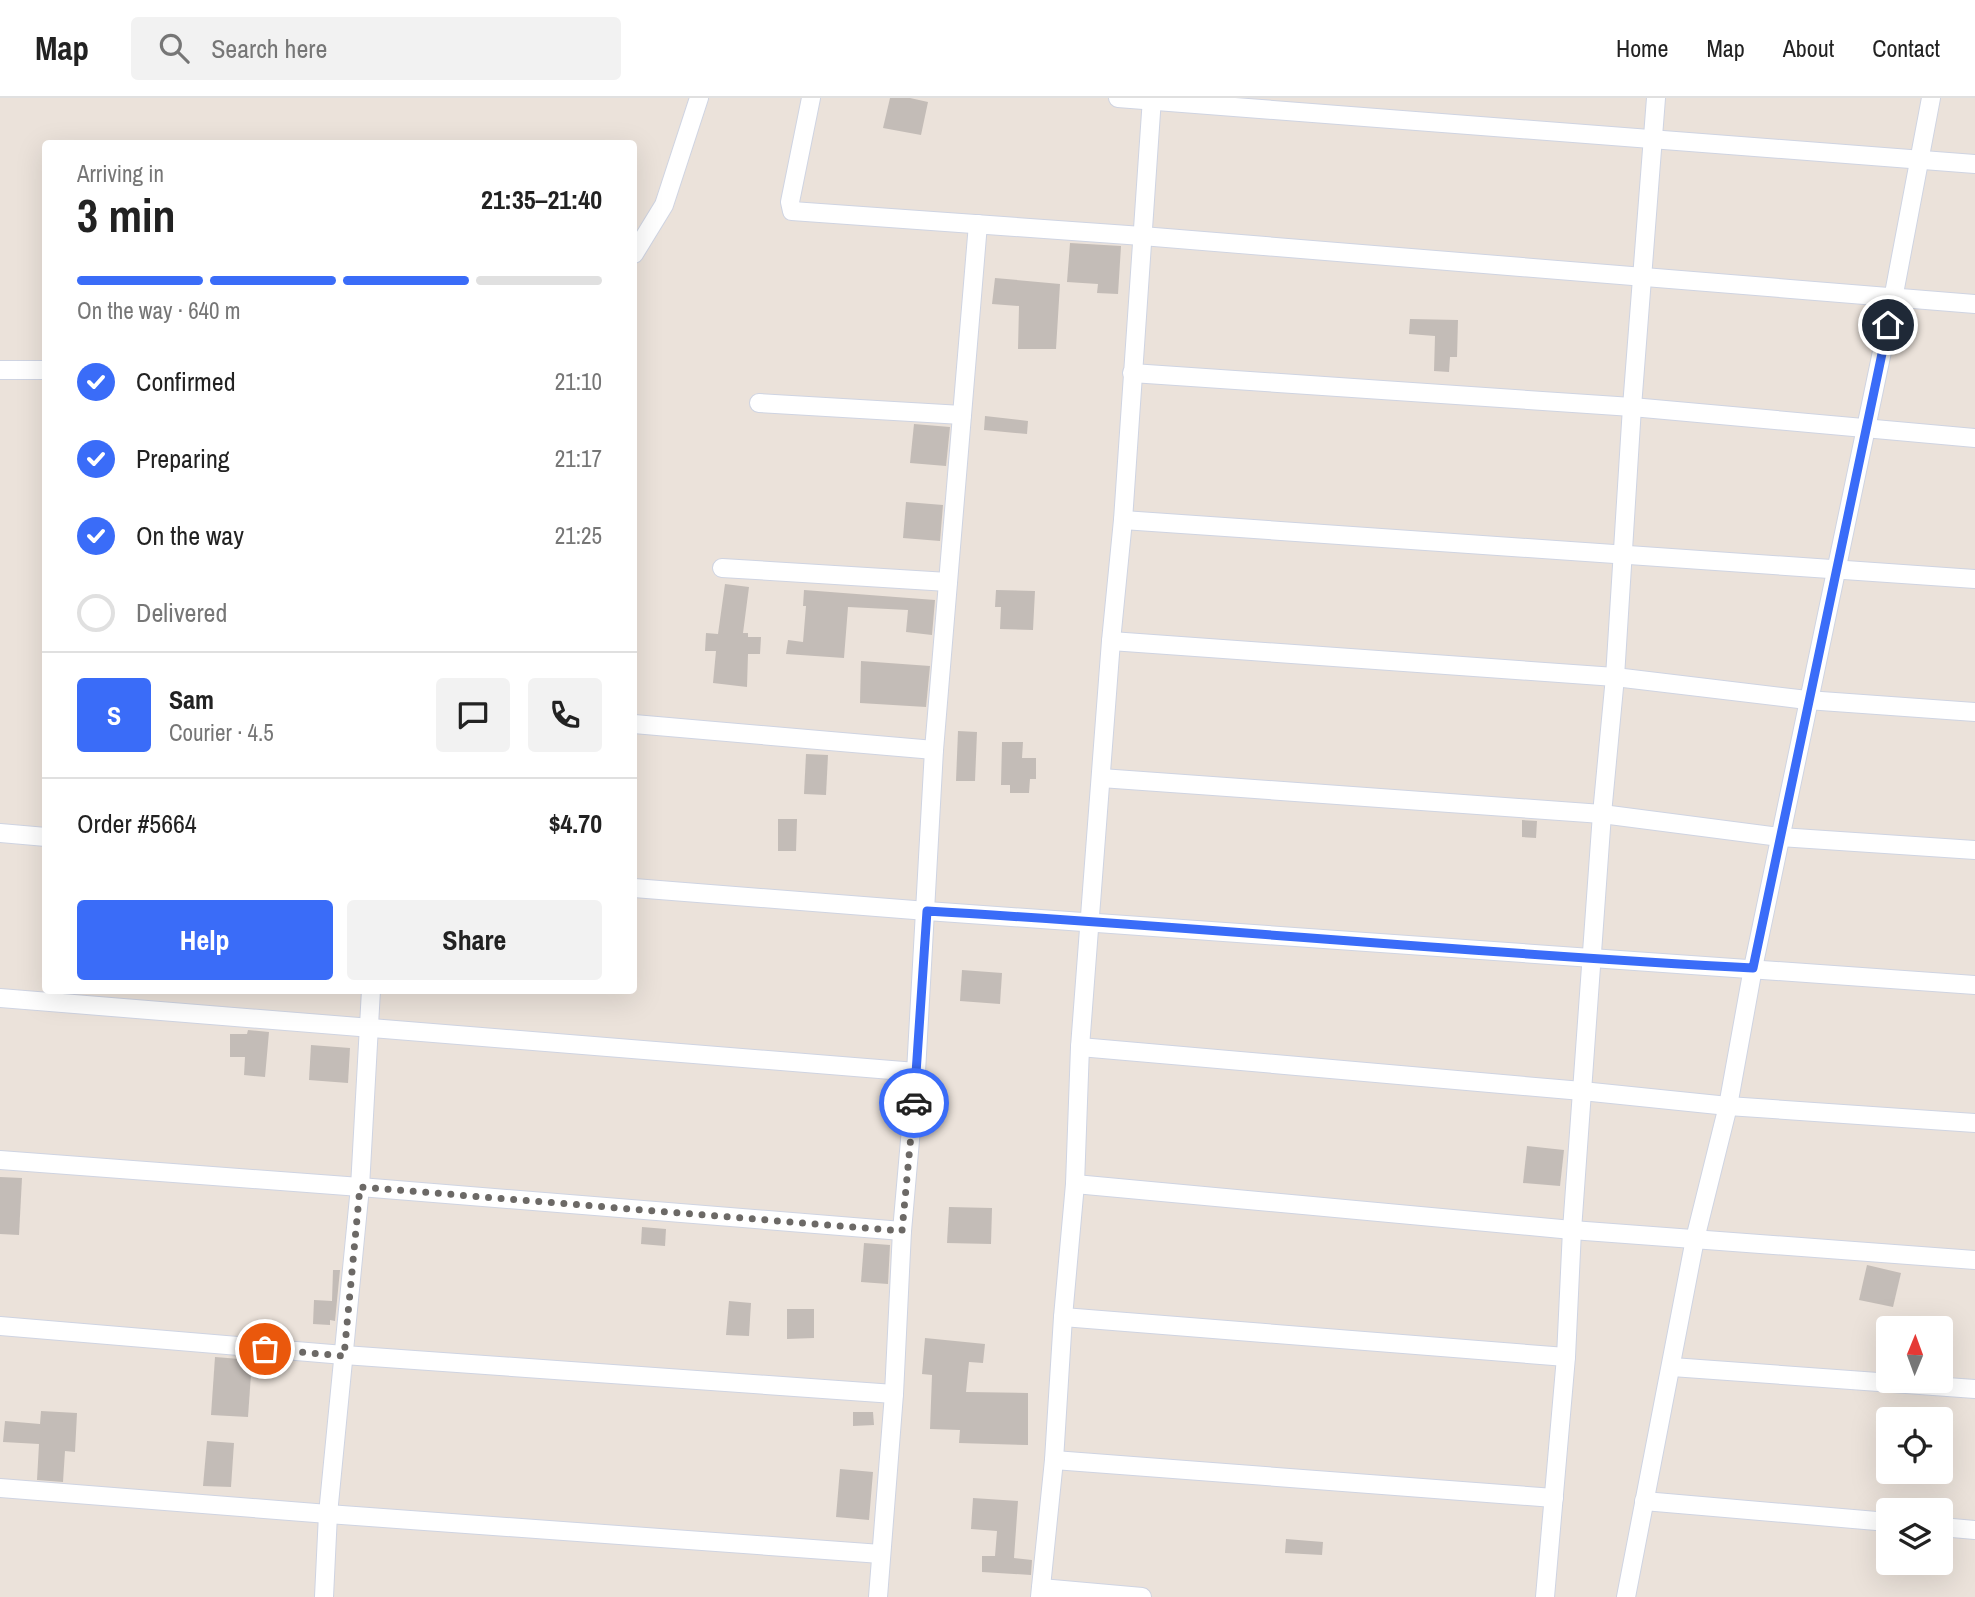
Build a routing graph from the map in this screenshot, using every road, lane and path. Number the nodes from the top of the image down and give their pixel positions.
1 (699, 98) edge
2 (811, 98) edge
3 (1118, 98) edge
4 (1656, 98) edge
5 (1931, 98) edge
6 (1152, 99) edge
7 (1653, 140) junction
8 (1920, 159) junction
9 (1975, 164) edge
10 (978, 224) junction
11 (1142, 236) junction
12 (637, 249) edge
13 (1641, 277) junction
14 (1893, 299) junction
15 (1975, 304) edge
16 (0, 370) edge
17 (42, 370) edge
18 (1132, 373) junction
19 (759, 403) dead end
20 (1632, 407) junction
21 (962, 415) junction
22 (1865, 429) junction
23 (1975, 438) edge
24 (1123, 520) junction
25 (1623, 553) junction
26 (722, 568) dead end
27 (1837, 568) junction
28 (1975, 579) edge
29 (948, 582) junction
30 (1111, 641) junction
31 (1615, 677) junction
32 (1807, 700) junction
33 (1975, 712) edge
34 (637, 724) edge
35 (934, 750) junction
36 (1101, 778) junction
37 (1602, 814) junction
38 (0, 833) edge
39 (42, 837) edge
40 (1780, 837) junction
41 (1975, 850) edge
42 (637, 888) edge
43 (927, 911) junction
44 (1089, 921) junction
45 (1592, 959) junction
46 (1753, 968) junction
47 (1975, 985) edge
48 (371, 994) edge
49 (0, 998) edge
50 (368, 1027) junction
51 (1080, 1047) junction
52 (916, 1072) junction
53 (1582, 1091) junction
54 (1728, 1106) junction
55 (1975, 1123) edge
56 (0, 1160) edge
57 (1075, 1184) junction
58 (360, 1187) junction
59 (1572, 1230) junction
60 (902, 1231) junction
61 (1695, 1239) junction
62 (1975, 1260) edge
63 (1063, 1317) junction
64 (0, 1326) edge
65 (344, 1356) junction
66 (1566, 1357) junction
67 (1672, 1367) junction
68 (1975, 1389) edge
69 (894, 1394) junction
70 (1054, 1460) junction
71 (0, 1488) edge
72 (1554, 1498) junction
73 (1644, 1501) junction
74 (328, 1514) junction
75 (1876, 1521) edge
76 (1953, 1528) edge
77 (1975, 1530) edge
78 (881, 1554) junction
79 (1041, 1593) edge
80 (324, 1597) edge
81 (878, 1597) edge
82 (1142, 1597) edge
83 (1545, 1597) edge
84 (1626, 1597) edge

1 - 12 street
2 - 10 street
3 - 6 street
4 - 7 street
5 - 8 street
6 - 7 street
6 - 11 street
7 - 8 street
7 - 13 street
8 - 9 street
8 - 14 street
10 - 11 street
10 - 21 street
11 - 13 street
11 - 18 street
13 - 14 street
13 - 20 street
14 - 15 street
14 - 22 street
16 - 17 street
18 - 20 street
18 - 24 street
19 - 21 street
20 - 22 street
20 - 25 street
21 - 29 street
22 - 23 street
22 - 27 street
24 - 25 street
24 - 30 street
25 - 27 street
25 - 31 street
26 - 29 street
27 - 28 street
27 - 32 street
29 - 35 street
30 - 31 street
30 - 36 street
31 - 32 street
31 - 37 street
32 - 33 street
32 - 40 street
34 - 35 street
35 - 43 street
36 - 37 street
36 - 44 street
37 - 40 street
37 - 45 street
38 - 39 street
40 - 41 street
40 - 46 street
42 - 43 street
43 - 44 street
43 - 52 street
44 - 45 street
44 - 51 street
45 - 46 street
45 - 53 street
46 - 47 street
46 - 54 street
48 - 50 street
49 - 50 street
50 - 52 street
50 - 58 street
51 - 53 street
51 - 57 street
52 - 60 street
53 - 54 street
53 - 59 street
54 - 55 street
54 - 61 street
56 - 58 street
57 - 59 street
57 - 63 street
58 - 60 street
58 - 65 street
59 - 61 street
59 - 66 street
60 - 69 street
61 - 62 street
61 - 67 street
63 - 66 street
63 - 70 street
64 - 65 street
65 - 69 street
65 - 74 street
66 - 72 street
67 - 68 street
67 - 73 street
69 - 78 street
70 - 72 street
70 - 79 street
71 - 74 street
72 - 83 street
73 - 75 street
73 - 84 street
74 - 78 street
74 - 80 street
76 - 77 street
78 - 81 street
79 - 82 street

